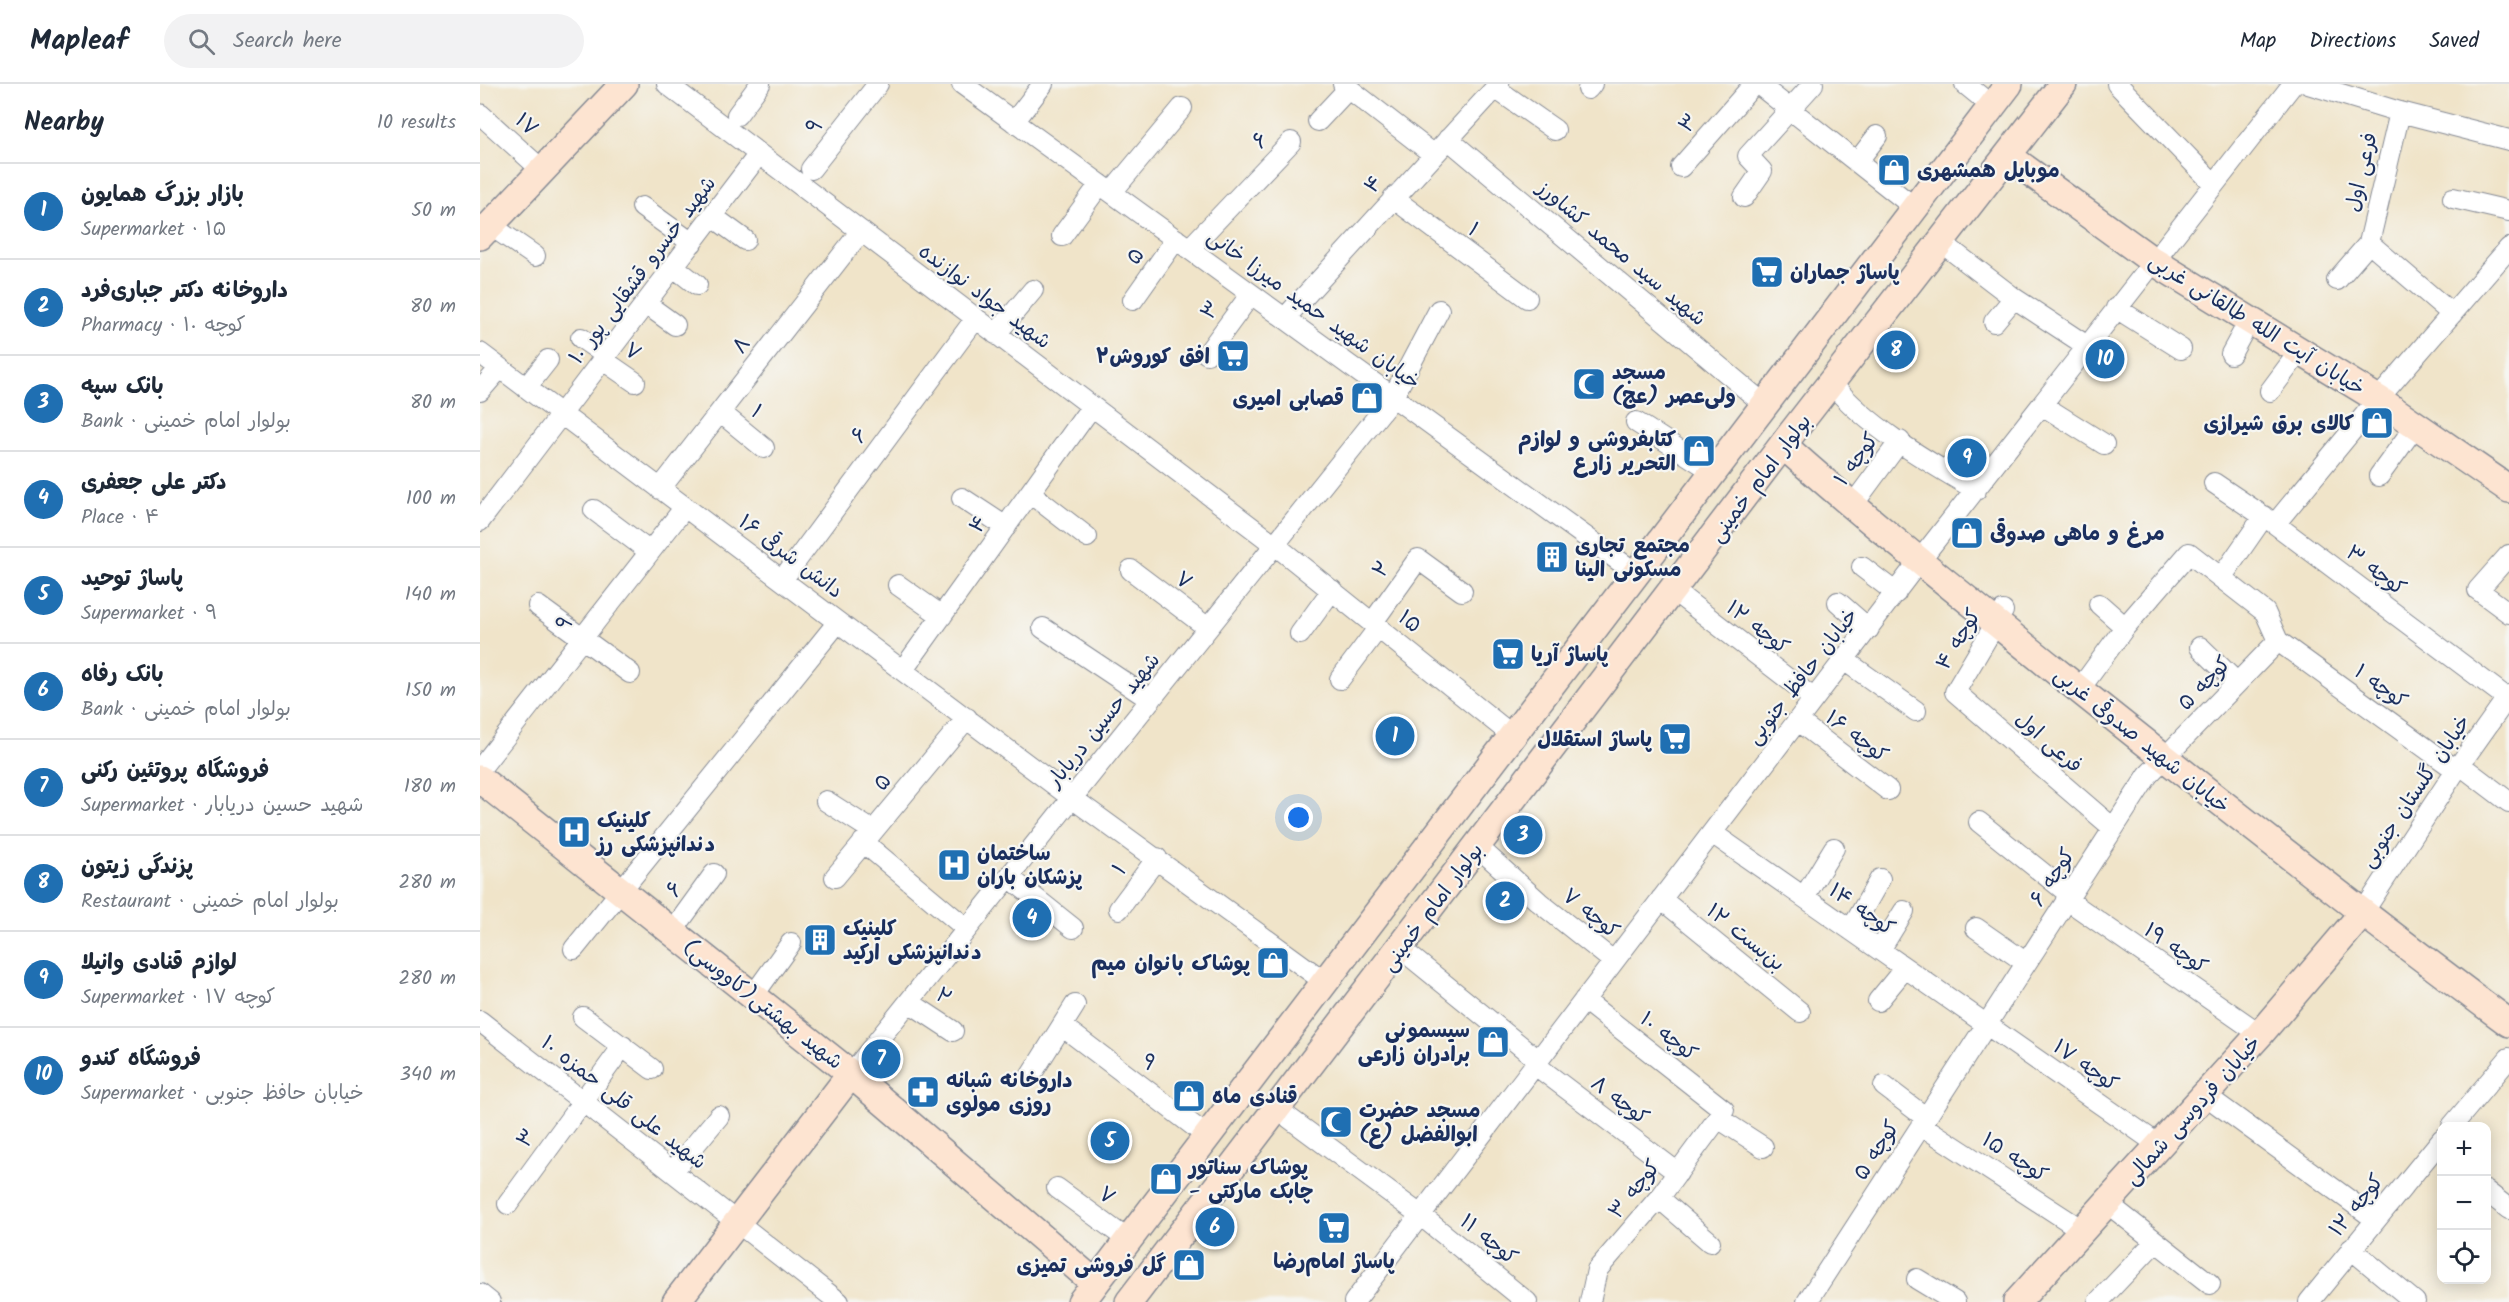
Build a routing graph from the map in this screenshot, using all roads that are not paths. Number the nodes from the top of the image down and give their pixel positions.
1 (624, 84) edge
2 (667, 84) edge
3 (760, 84) edge
4 (878, 84) edge
5 (962, 84) edge
6 (1043, 84) edge
7 (1756, 84) edge
8 (1813, 84) edge
9 (1965, 84) edge
10 (2009, 84) edge
11 (2063, 84) edge
12 (2116, 84) edge
13 (2293, 84) edge
14 (2308, 84) edge
15 (1346, 86) edge
16 (1497, 86) edge
17 (1992, 106) junction
18 (1182, 108) dead end
19 (1789, 108) junction
20 (2400, 112) junction
21 (480, 114) edge
22 (737, 115) dead end
23 (1318, 121) dead end
24 (1014, 122) junction
25 (1555, 130) dead end
26 (1877, 136) dead end
27 (1448, 139) junction
28 (2509, 140) edge
29 (1291, 142) dead end
30 (759, 154) junction
31 (1433, 154) junction
32 (2008, 156) junction
33 (1857, 162) junction
34 (1681, 167) dead end
35 (811, 169) dead end
36 (542, 170) junction
37 (2214, 184) junction
38 (1106, 188) junction
39 (1744, 197) dead end
40 (1393, 198) junction
41 (2452, 198) dead end
42 (642, 207) dead end
43 (1915, 208) junction
44 (2509, 211) edge
45 (712, 216) junction
46 (485, 231) edge
47 (861, 231) junction
48 (1062, 236) dead end
49 (745, 240) dead end
50 (692, 243) junction
51 (1941, 243) junction
52 (2369, 243) junction
53 (1183, 244) junction
54 (2509, 248) edge
55 (536, 256) dead end
56 (2153, 261) junction
57 (674, 267) junction
58 (2502, 269) edge
59 (2337, 280) dead end
60 (697, 285) dead end
61 (1033, 290) dead end
62 (1251, 294) junction
63 (1527, 298) dead end
64 (2014, 298) junction
65 (1133, 300) dead end
66 (646, 304) junction
67 (2116, 308) junction
68 (1439, 310) dead end
69 (2452, 314) junction
70 (976, 318) junction
71 (1285, 318) junction
72 (2249, 321) junction
73 (1994, 322) dead end
74 (675, 325) dead end
75 (996, 334) junction
76 (581, 339) dead end
77 (2087, 346) junction
78 (2181, 349) dead end
79 (2299, 352) junction
80 (480, 353) edge
81 (1207, 354) dead end
82 (2231, 354) dead end
83 (605, 358) junction
84 (548, 360) dead end
85 (500, 368) junction
86 (635, 382) dead end
87 (1832, 384) junction
88 (526, 387) junction
89 (480, 391) edge
90 (2270, 391) dead end
91 (1393, 397) junction
92 (2378, 399) junction
93 (1765, 405) junction
94 (2042, 405) junction
95 (1092, 406) junction
96 (720, 412) junction
97 (562, 415) junction
98 (1636, 422) dead end
99 (2416, 425) junction
100 (1900, 441) junction
101 (2104, 444) dead end
102 (1783, 445) junction
103 (764, 448) dead end
104 (1714, 472) junction
105 (2379, 476) dead end
106 (2214, 483) dead end
107 (660, 489) junction
108 (1976, 489) junction
109 (2509, 489) edge
110 (1030, 493) junction
111 (962, 498) dead end
112 (1852, 506) junction
113 (685, 507) junction
114 (594, 510) dead end
115 (2270, 520) junction
116 (480, 521) edge
117 (1006, 527) junction
118 (1087, 537) dead end
119 (1275, 545) junction
120 (650, 552) junction
121 (2509, 555) edge
122 (1920, 560) junction
123 (1862, 567) dead end
124 (1131, 570) dead end
125 (1637, 574) junction
126 (2221, 578) junction
127 (782, 580) junction
128 (898, 585) dead end
129 (1332, 590) junction
130 (1462, 591) dead end
131 (1674, 591) junction
132 (1896, 593) junction
133 (1838, 602) dead end
134 (2099, 604) dead end
135 (538, 606) dead end
136 (2509, 613) edge
137 (942, 616) junction
138 (1999, 617) junction
139 (838, 622) junction
140 (1376, 625) junction
141 (2125, 627) junction
142 (1043, 628) dead end
143 (1208, 628) junction
144 (1869, 629) junction
145 (1300, 634) dead end
146 (584, 637) junction
147 (2278, 640) junction
148 (2200, 647) dead end
149 (1844, 660) junction
150 (903, 670) junction
151 (630, 673) dead end
152 (1340, 680) dead end
153 (2237, 683) junction
154 (2079, 690) junction
155 (1954, 692) joint
156 (2508, 696) edge
157 (1814, 699) junction
158 (1150, 700) junction
159 (1916, 711) dead end
160 (967, 718) junction
161 (1798, 721) junction
162 (1513, 735) junction
163 (2163, 758) junction
164 (2458, 767) junction
165 (480, 769) edge
166 (480, 779) edge
167 (1888, 790) dead end
168 (1072, 798) junction
169 (826, 801) dead end
170 (2509, 802) edge
171 (1979, 822) dead end
172 (2113, 828) junction
173 (1712, 833) junction
174 (868, 837) junction
175 (1478, 847) junction
176 (1834, 848) dead end
177 (1157, 858) junction
178 (714, 874) dead end
179 (835, 877) dead end
180 (1009, 877) junction
181 (1880, 879) dead end
182 (620, 890) junction
183 (2068, 896) junction
184 (1804, 897) junction
185 (1661, 899) junction
186 (1119, 909) dead end
187 (1904, 911) dead end
188 (2362, 914) junction
189 (968, 928) junction
190 (1072, 928) dead end
191 (1976, 928) dead end
192 (1851, 930) junction
193 (672, 932) junction
194 (791, 943) dead end
195 (1400, 948) junction
196 (574, 949) dead end
197 (1880, 950) junction
198 (1613, 961) junction
199 (2025, 962) junction
200 (1905, 968) junction
201 (1325, 982) junction
202 (753, 996) junction
203 (1584, 1000) junction
204 (1878, 1001) dead end
205 (909, 1002) junction
206 (1075, 1005) dead end
207 (1800, 1012) dead end
208 (583, 1017) dead end
209 (480, 1021) edge
210 (2509, 1023) edge
211 (1985, 1024) junction
212 (1062, 1026) junction
213 (953, 1030) dead end
214 (2260, 1035) junction
215 (622, 1046) junction
216 (2509, 1058) edge
217 (1536, 1062) junction
218 (652, 1069) dead end
219 (851, 1074) junction
220 (1031, 1075) dead end
221 (1884, 1086) dead end
222 (2205, 1095) junction
223 (584, 1101) junction
224 (1277, 1109) junction
225 (1721, 1114) junction
226 (719, 1116) dead end
227 (1923, 1121) junction
228 (2455, 1122) edge
229 (1207, 1136) junction
230 (2159, 1145) junction
231 (1763, 1147) dead end
232 (2437, 1149) edge
233 (673, 1171) junction
234 (1677, 1173) junction
235 (1057, 1188) dead end
236 (2491, 1194) edge
237 (1659, 1198) junction
238 (2107, 1203) junction
239 (508, 1204) dead end
240 (2509, 1209) edge
241 (1419, 1214) junction
242 (2375, 1219) junction
243 (738, 1221) junction
244 (2082, 1230) junction
245 (1128, 1240) junction
246 (1710, 1242) dead end
247 (2155, 1242) junction
248 (2351, 1249) junction
249 (1917, 1279) dead end
250 (2210, 1284) dead end
251 (1088, 1292) edge
252 (480, 1294) edge
253 (1361, 1300) edge
254 (490, 1302) edge
255 (676, 1302) edge
256 (839, 1302) edge
257 (1129, 1302) edge
258 (1527, 1302) edge
259 (1590, 1302) edge
260 (1807, 1302) edge
261 (1955, 1302) edge
262 (2017, 1302) edge
263 (2098, 1302) edge
264 (2309, 1302) edge
265 (2415, 1302) edge

1 - 36 street
2 - 30 street, شهید جواد نوازنده
3 - 22 street
4 - 35 street, ۹
5 - 24 street, خیابان شهید حمید میرزا خانی
6 - 24 street
7 - 19 street
7 - 34 street, ۳
8 - 19 street
9 - 17 street
10 - 17 street, بولوار امام خمینی
11 - 32 street, بولوار امام خمینی
12 - 37 street
13 - 37 street, خیابان حافظ جنوبی
14 - 20 street
15 - 23 street
15 - 31 street
16 - 25 street
16 - 27 street, ۴
17 - 43 street, بولوار امام خمینی
18 - 38 street
19 - 33 street
19 - 39 street
20 - 28 street
20 - 52 street, فرعی اول
21 - 36 street, ۱۷
24 - 38 street, خیابان شهید حمید میرزا خانی
26 - 33 street
27 - 31 street, ۴
27 - 93 street, شهید سید محمد کشاورز
29 - 53 street, ۶
30 - 45 street, شهید خسرو قشقایی پور ۱۰
30 - 47 street, شهید جواد نوازنده
31 - 40 street, ۴
32 - 51 street, بولوار امام خمینی
32 - 56 street, خیابان آیت الله طالقانی غربی
33 - 43 street
36 - 46 street
37 - 56 street, خیابان حافظ جنوبی
38 - 48 street
38 - 53 street, خیابان شهید حمید میرزا خانی
40 - 63 street, ۱
40 - 71 street, ۴
41 - 44 street
42 - 50 street
43 - 93 street, بولوار امام خمینی
45 - 49 street
45 - 50 street, شهید خسرو قشقایی پور ۱۰
46 - 55 street
47 - 70 street, شهید جواد نوازنده
47 - 96 street, ۸
50 - 57 street, شهید خسرو قشقایی پور ۱۰
51 - 64 street
51 - 87 street, بولوار امام خمینی
52 - 59 street
52 - 69 street
53 - 62 street, خیابان شهید حمید میرزا خانی
53 - 65 street, ۵
54 - 58 street
56 - 67 street, خیابان حافظ جنوبی
56 - 72 street, خیابان آیت الله طالقانی غربی
57 - 60 street
57 - 66 street, شهید خسرو قشقایی پور ۱۰
58 - 69 street
61 - 75 street
62 - 71 street, خیابان شهید حمید میرزا خانی
62 - 81 street, ۳
64 - 73 street
64 - 77 street
66 - 74 street
66 - 83 street, شهید خسرو قشقایی پور ۱۰
67 - 77 street, خیابان حافظ جنوبی
67 - 78 street
68 - 91 street
69 - 92 street
70 - 75 street, شهید جواد نوازنده
70 - 127 street, ۶
71 - 91 street, خیابان شهید حمید میرزا خانی
72 - 79 street, خیابان آیت الله طالقانی غربی
72 - 82 street
75 - 95 street, شهید جواد نوازنده
76 - 83 street
77 - 94 street, خیابان حافظ جنوبی
79 - 90 street
79 - 92 street, خیابان آیت الله طالقانی غربی
80 - 85 street, دانش شرقی ۱۶
83 - 86 street, ۷
83 - 97 street, شهید خسرو قشقایی پور ۱۰
84 - 88 street
85 - 88 street, دانش شرقی ۱۶
85 - 89 street
87 - 100 street
87 - 102 street, بولوار امام خمینی
88 - 97 street, دانش شرقی ۱۶
91 - 119 street, شهید حسین دریابار
91 - 125 street, خیابان شهید حمید میرزا خانی
92 - 99 street, خیابان آیت الله طالقانی غربی
92 - 115 street
93 - 104 street, بولوار امام خمینی
94 - 101 street
94 - 108 street, خیابان حافظ جنوبی
95 - 110 street, ۴
95 - 119 street, شهید جواد نوازنده
96 - 103 street, ۱
96 - 107 street, ۸
97 - 107 street, دانش شرقی ۱۶
97 - 116 street, شهید خسرو قشقایی پور ۱۰
98 - 104 street
99 - 105 street
99 - 109 street, خیابان آیت الله طالقانی غربی
100 - 108 street
100 - 112 street, کوچه ۱
102 - 112 street, خیابان شهید صدوقی غربی
102 - 131 street, بولوار امام خمینی
104 - 125 street, بولوار امام خمینی
106 - 115 street, کوچه ۳
107 - 113 street, دانش شرقی ۱۶
108 - 122 street, خیابان حافظ جنوبی
110 - 117 street, ۴
110 - 118 street
111 - 117 street
112 - 122 street, خیابان شهید صدوقی غربی
113 - 120 street, ۹
113 - 127 street, دانش شرقی ۱۶
114 - 120 street
115 - 126 street
115 - 156 street, کوچه ۳
117 - 137 street, ۴
119 - 129 street, ۱۵
119 - 143 street, شهید حسین دریابار
120 - 146 street, ۹
121 - 136 street
122 - 132 street, خیابان حافظ جنوبی
122 - 138 street, خیابان شهید صدوقی غربی
123 - 132 street
124 - 143 street, ۷
125 - 162 street, بولوار امام خمینی
126 - 141 street
126 - 147 street
127 - 139 street, دانش شرقی ۱۶
128 - 137 street
129 - 140 street, ۱۵
129 - 145 street
130 - 140 street, ۲
131 - 157 street, کوچه ۱۲
131 - 175 street, بولوار امام خمینی
132 - 144 street, خیابان حافظ جنوبی
133 - 144 street
134 - 141 street
135 - 146 street
137 - 150 street, ۴
138 - 154 street, خیابان شهید صدوقی غربی
138 - 155 street, کوچه ۴
139 - 150 street, دانش شرقی ۱۶
139 - 182 street
140 - 152 street
140 - 162 street, ۱۵
141 - 154 street
142 - 158 street
143 - 158 street, شهید حسین دریابار
144 - 149 street, خیابان حافظ جنوبی
146 - 151 street
146 - 165 street, ۹
147 - 153 street, کوچه ۵
147 - 164 street, کوچه ۱
148 - 153 street
149 - 157 street, خیابان حافظ جنوبی
149 - 159 street
150 - 160 street, دانش شرقی ۱۶
153 - 163 street, کوچه ۵
154 - 163 street, خیابان شهید صدوقی غربی
155 - 172 street, فرعی اول
156 - 164 street, خیابان گلستان جنوبی
157 - 161 street, خیابان حافظ جنوبی
158 - 168 street, شهید حسین دریابار
160 - 168 street, دانش شرقی ۱۶
160 - 174 street, ۵
161 - 167 street, کوچه ۱۶
161 - 173 street, خیابان حافظ جنوبی
162 - 201 street, بولوار امام خمینی
163 - 172 street, کوچه ۶
163 - 188 street, خیابان شهید صدوقی غربی
164 - 170 street, کوچه ۱
164 - 188 street, خیابان گلستان جنوبی
166 - 182 street, شهید بهشتی(کاووسی)
168 - 177 street, دانش شرقی ۱۶
168 - 180 street, شهید حسین دریابار
169 - 174 street
171 - 183 street, کوچه ۱۹
172 - 183 street, کوچه ۶
173 - 184 street, کوچه ۱۴
173 - 185 street, خیابان حافظ جنوبی
174 - 179 street, ۵
174 - 189 street
175 - 195 street, بولوار امام خمینی
175 - 198 street, کوچه ۷
176 - 184 street
177 - 186 street, ۱
177 - 201 street, دانش شرقی ۱۶
178 - 193 street, ۶
180 - 189 street, شهید حسین دریابار
180 - 190 street
181 - 192 street
182 - 193 street, شهید بهشتی(کاووسی)
182 - 196 street
183 - 199 street, کوچه ۶
183 - 214 street, کوچه ۱۹
184 - 192 street, کوچه ۱۴
185 - 198 street, خیابان حافظ جنوبی
185 - 207 street, بن‌بست ۱۲
187 - 197 street
188 - 210 street, خیابان شهید صدوقی غربی
188 - 214 street, خیابان فردوسی شمالی
189 - 205 street, شهید حسین دریابار
191 - 199 street
192 - 197 street, کوچه ۱۴
193 - 202 street, شهید بهشتی(کاووسی)
194 - 202 street
195 - 217 street
195 - 224 street, بولوار امام خمینی
197 - 200 street, کوچه ۱۴
198 - 203 street, خیابان حافظ جنوبی
199 - 211 street, کوچه ۶
200 - 204 street
200 - 211 street, کوچه ۱۴
201 - 229 street, بولوار امام خمینی
202 - 219 street, شهید بهشتی(کاووسی)
203 - 217 street, خیابان حافظ جنوبی
203 - 225 street, کوچه ۱۰
205 - 213 street, ۲
205 - 219 street, شهید حسین دریابار
206 - 212 street
208 - 215 street
209 - 223 street, شهید علی قلی حمزه ۱۰
211 - 227 street, کوچه ۵
211 - 230 street, کوچه ۱۷
212 - 220 street
212 - 229 street, ۹
214 - 222 street, خیابان فردوسی شمالی
215 - 218 street
215 - 223 street
216 - 228 street
217 - 234 street, کوچه ۸
217 - 241 street, خیابان حافظ جنوبی
219 - 243 street
219 - 251 street, شهید بهشتی(کاووسی)
221 - 227 street, کوچه ۱۵
222 - 230 street, خیابان فردوسی شمالی
222 - 242 street
223 - 233 street, شهید علی قلی حمزه ۱۰
223 - 239 street, ۳
224 - 241 street
224 - 257 street, بولوار امام خمینی
225 - 231 street, کوچه ۱۰
225 - 234 street, کوچه ۳
226 - 233 street
227 - 244 street, کوچه ۱۵
227 - 260 street, کوچه ۵
229 - 245 street, بولوار امام خمینی
230 - 238 street, خیابان فردوسی شمالی
232 - 242 street, کوچه ۱۲
233 - 243 street, شهید علی قلی حمزه ۱۰
234 - 237 street, کوچه ۳
235 - 245 street, ۷
236 - 240 street
237 - 246 street
237 - 259 street, کوچه ۳
238 - 244 street, خیابان فردوسی شمالی
238 - 247 street
241 - 253 street, خیابان حافظ جنوبی
241 - 258 street, کوچه ۱۱
242 - 248 street, کوچه ۱۲
243 - 255 street
243 - 256 street, شهید علی قلی حمزه ۱۰
244 - 262 street, خیابان فردوسی شمالی
245 - 251 street, بولوار امام خمینی
247 - 250 street
247 - 263 street
248 - 264 street, کوچه ۱۲
248 - 265 street
249 - 261 street
252 - 254 street

